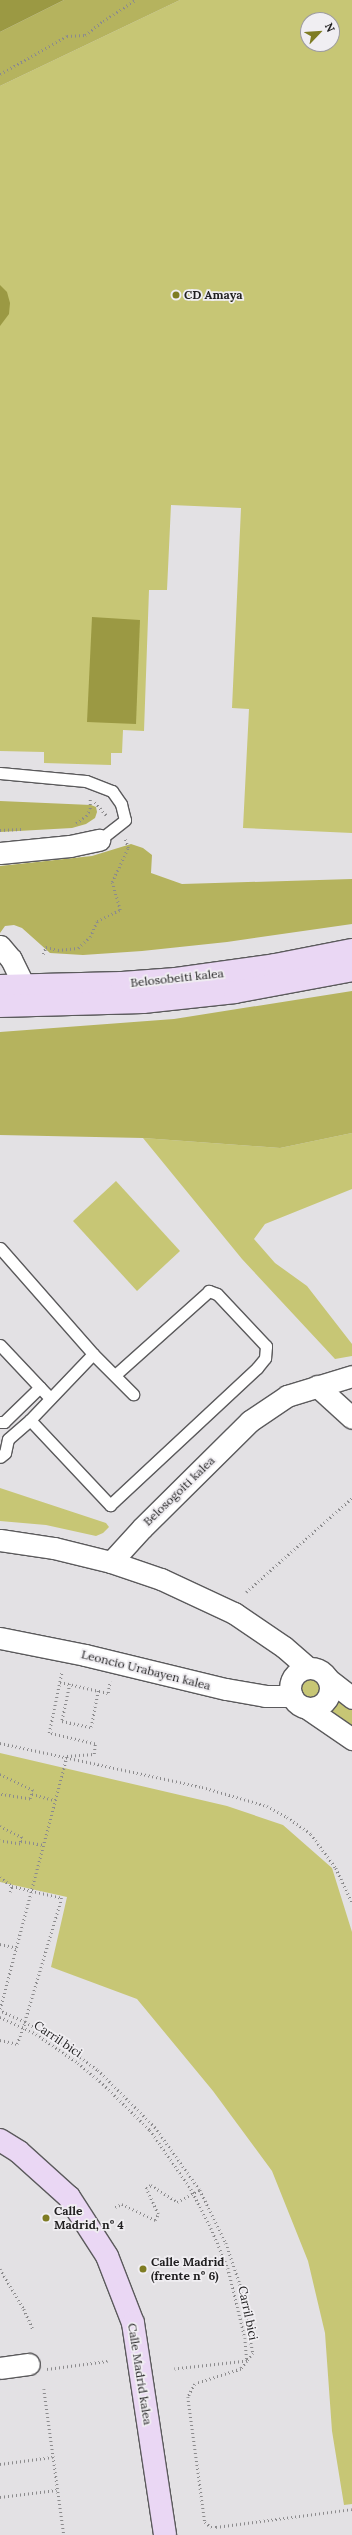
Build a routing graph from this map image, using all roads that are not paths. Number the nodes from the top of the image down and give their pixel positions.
1 (0, 773) edge
2 (99, 840) joint
3 (0, 853) edge
4 (0, 946) edge
5 (352, 950) edge
6 (352, 970) edge
7 (0, 986) edge
8 (24, 986) junction
9 (0, 1006) edge
10 (0, 1248) edge
11 (0, 1345) edge
12 (93, 1354) junction
13 (115, 1375) junction
14 (352, 1376) edge
15 (317, 1386) junction
16 (40, 1387) junction
17 (133, 1394) dead end
18 (50, 1398) junction
19 (352, 1418) edge
20 (30, 1420) junction
21 (0, 1422) edge
22 (4, 1439) edge
23 (0, 1457) edge
24 (0, 1540) edge
25 (111, 1562) junction
26 (0, 1638) edge
27 (308, 1668) junction
28 (328, 1679) junction
29 (352, 1698) edge
30 (299, 1702) junction
31 (352, 1739) edge
32 (0, 2140) edge
33 (37, 2367) road end
34 (0, 2368) edge
35 (165, 2535) edge

1 - 2 lane
2 - 3 street
4 - 8 street
5 - 8 main road, Belosobeiti kalea
6 - 9 main road, Belosobeiti kalea
7 - 8 main road, Belosobeiti kalea
10 - 12 lane
11 - 16 lane
12 - 13 lane
12 - 18 lane
13 - 17 lane
13 - 20 lane
14 - 15 street, Belosogoiti kalea
15 - 19 street
15 - 25 street, Belosogoiti kalea
16 - 18 lane
16 - 21 lane
18 - 20 lane
20 - 22 lane
22 - 23 lane
24 - 25 street
25 - 27 street
26 - 30 street, Leoncio Urabayen kalea
27 - 28 street
27 - 30 street
28 - 29 street
28 - 30 street
30 - 31 street
32 - 35 main road, Calle Madrid kalea
33 - 34 street

